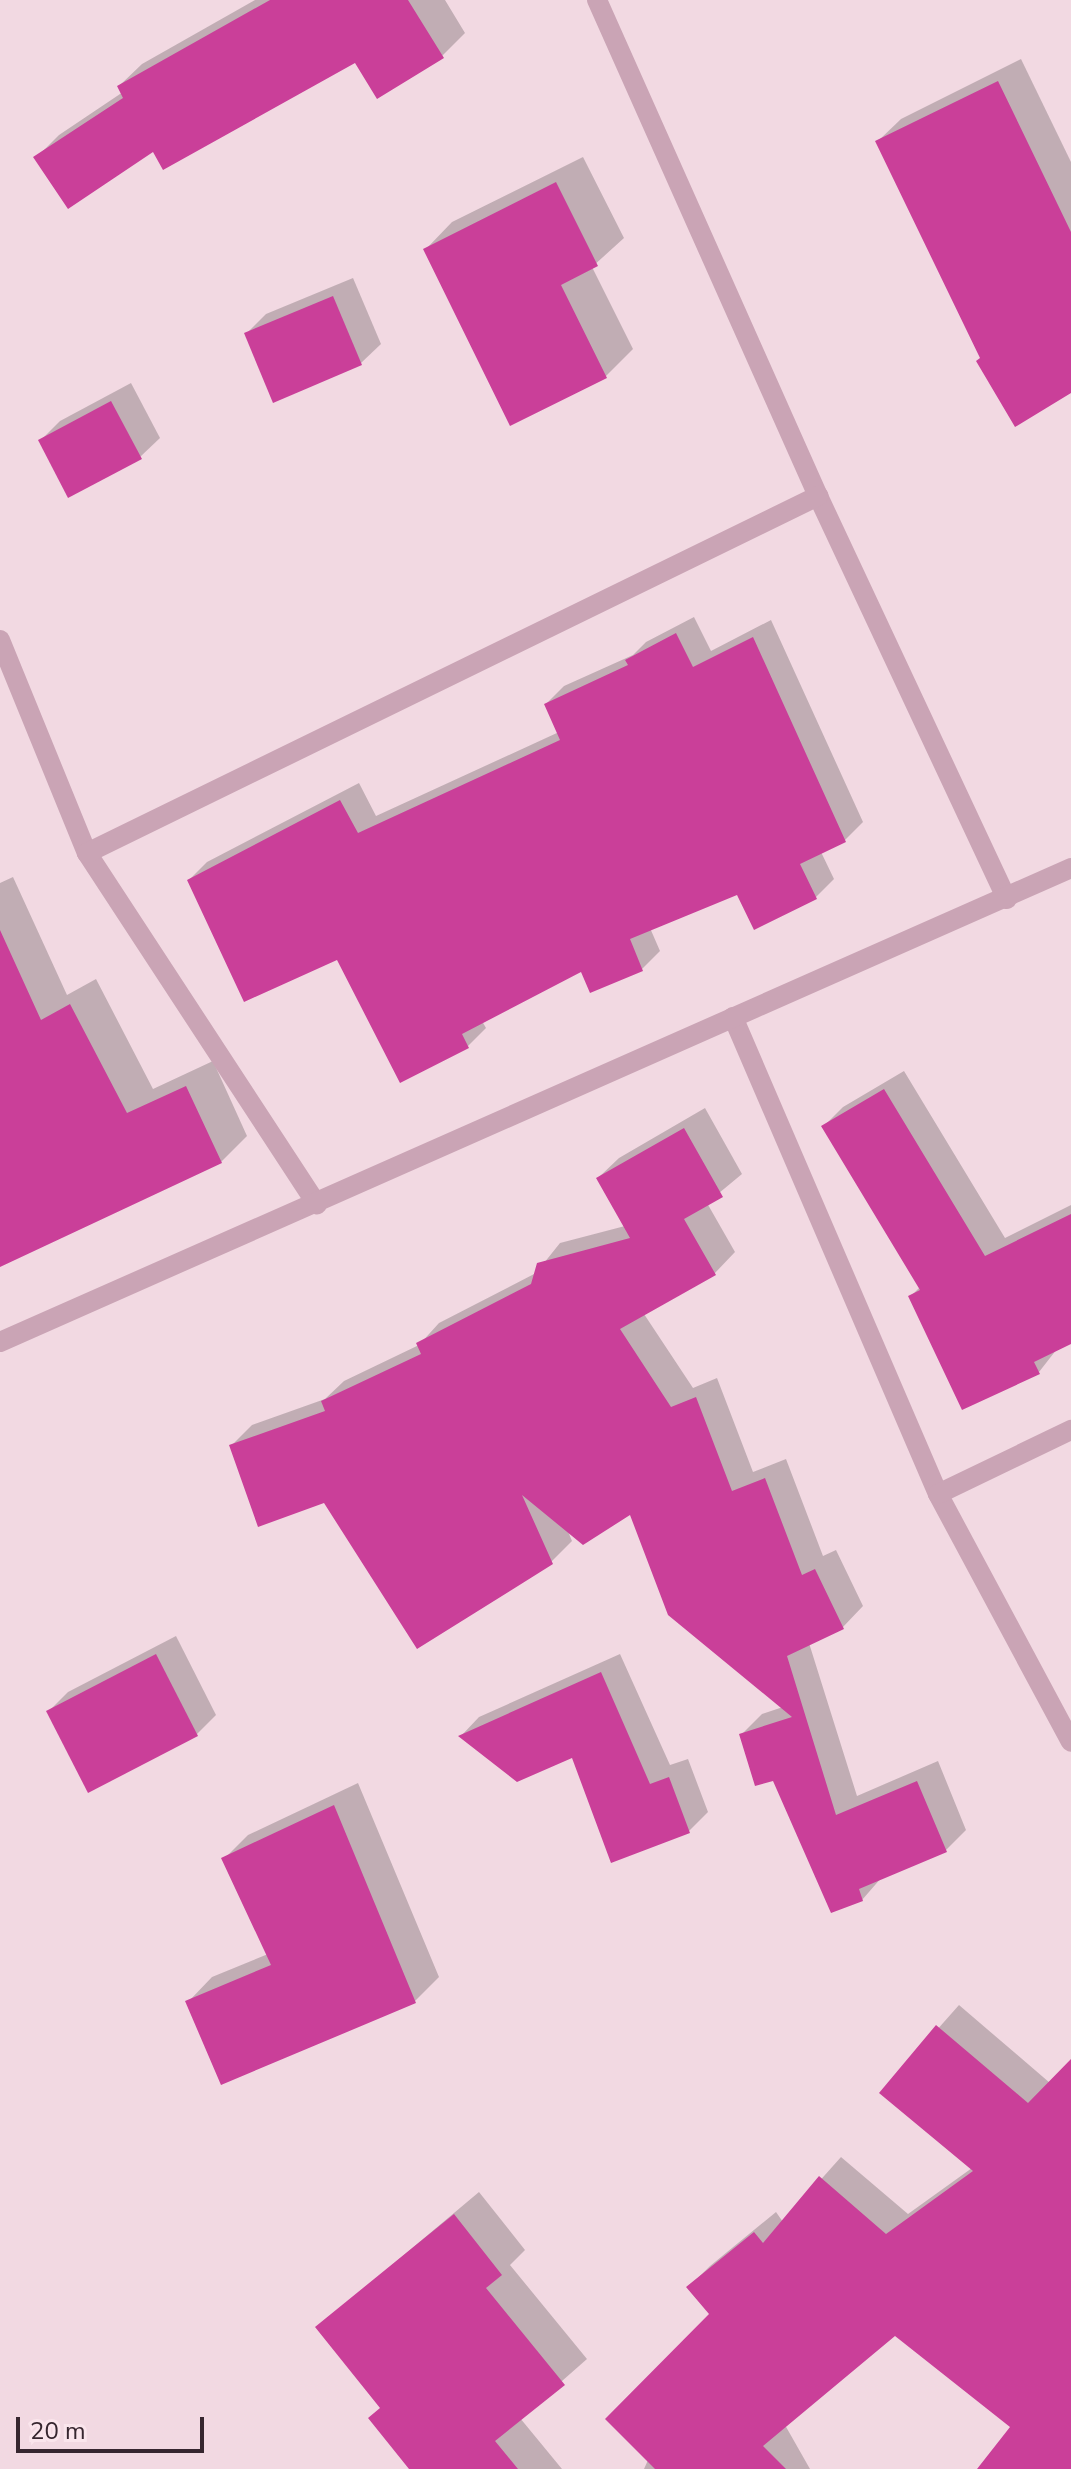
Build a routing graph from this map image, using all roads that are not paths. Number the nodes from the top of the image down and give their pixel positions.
1 (597, 0) edge
2 (818, 496) junction
3 (0, 640) edge
4 (87, 853) junction
5 (1071, 868) edge
6 (1007, 899) junction
7 (733, 1017) junction
8 (317, 1204) junction
9 (0, 1342) edge
10 (1071, 1430) edge
11 (938, 1494) junction
12 (1071, 1742) edge

1 - 2 street
2 - 4 street
2 - 6 street
3 - 4 street
4 - 8 street
5 - 6 street
6 - 7 street
7 - 8 street
7 - 11 street
8 - 9 street
10 - 11 street
11 - 12 street

